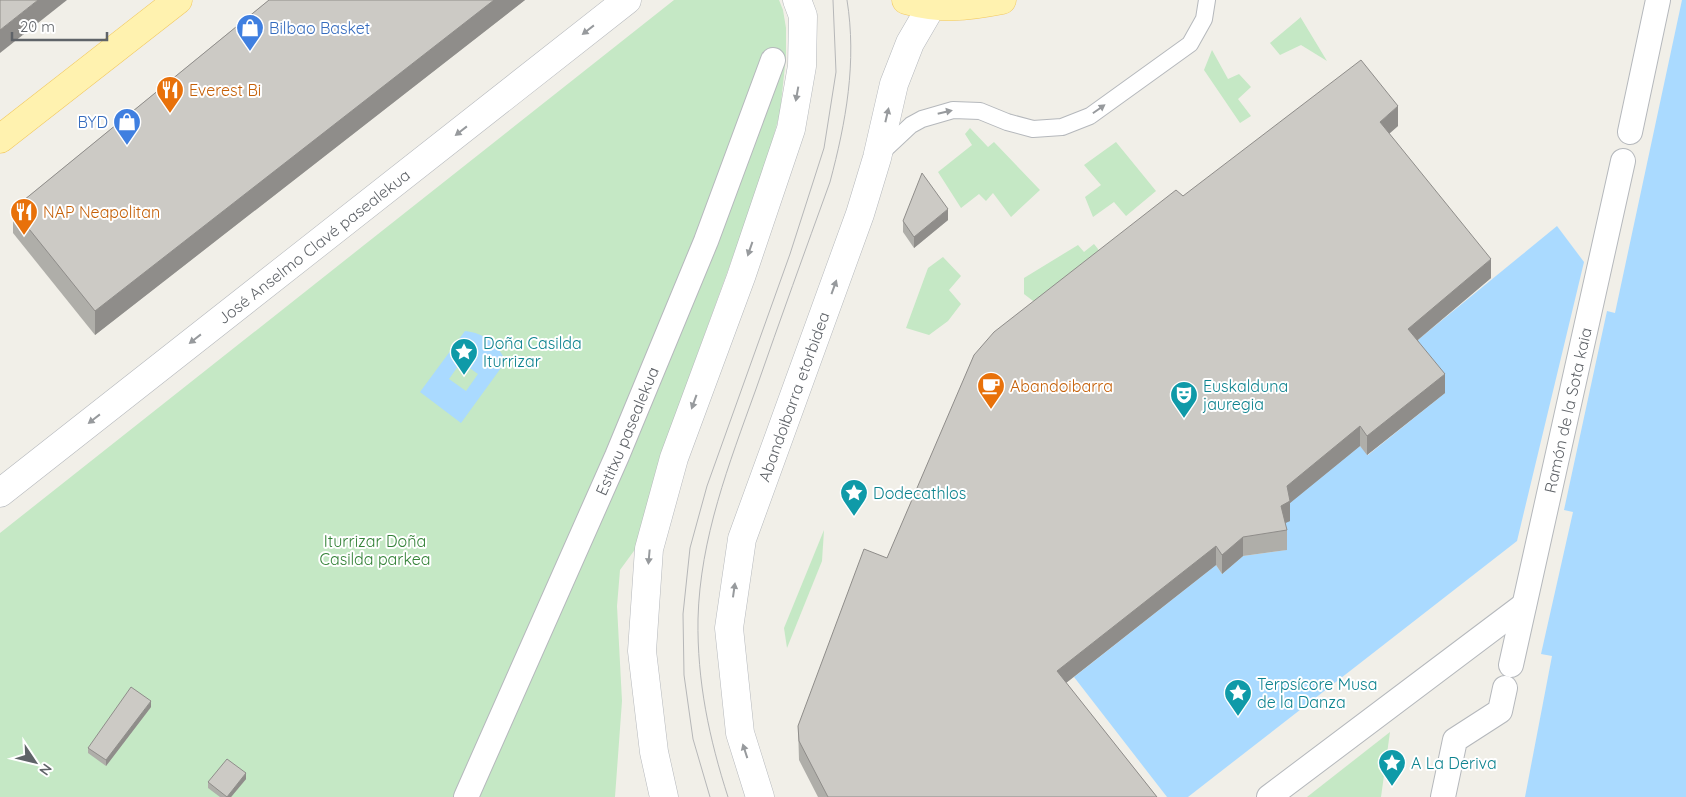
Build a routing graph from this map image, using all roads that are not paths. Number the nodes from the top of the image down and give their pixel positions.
1 (178, 0) edge
2 (627, 0) edge
3 (797, 0) edge
4 (1002, 0) edge
5 (1207, 0) edge
6 (1658, 0) edge
7 (918, 3) edge
8 (773, 60) dead end
9 (1630, 132) dead end
10 (0, 140) edge
11 (877, 158) junction
12 (1623, 161) dead end
13 (0, 494) edge
14 (1524, 605) junction
15 (1511, 665) dead end
16 (1506, 688) dead end
17 (466, 797) edge
18 (664, 797) edge
19 (760, 797) edge
20 (1269, 797) edge
21 (1443, 797) edge

1 - 10 main road
2 -> 13 street, José Anselmo Clavé pasealekua
3 -> 18 street
4 - 7 main road
11 -> 5 lane
6 - 9 street
11 -> 7 street, Abandoibarra etorbidea
8 - 17 street, Estitxu pasealekua
19 -> 11 street, Abandoibarra etorbidea
12 - 14 street, Ramón de la Sota kaia
14 - 15 street, Ramón de la Sota kaia
14 - 20 street
16 - 21 street

